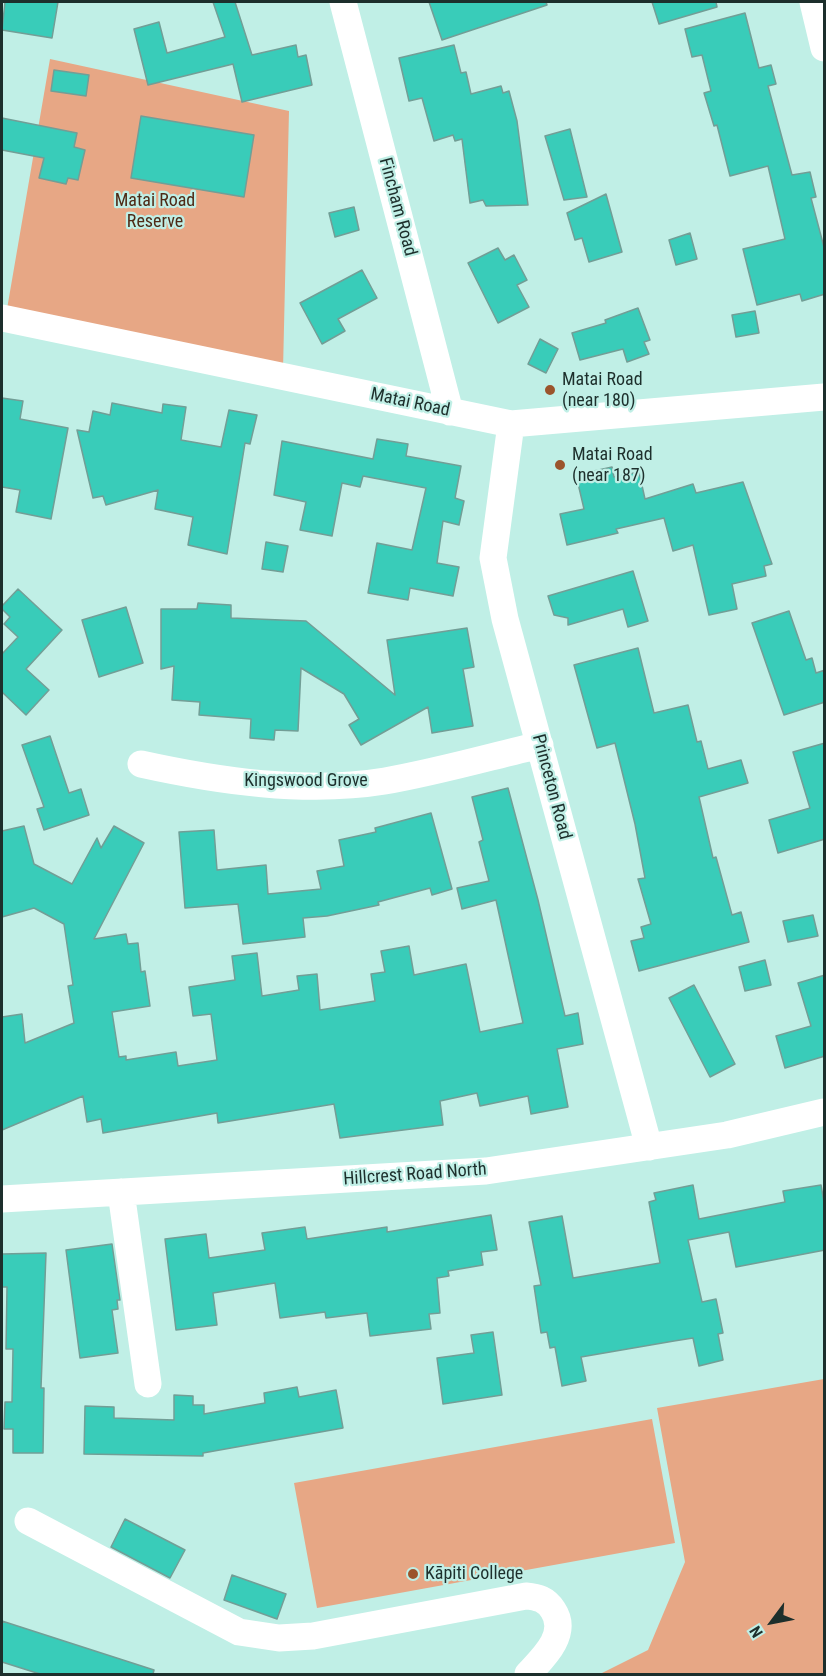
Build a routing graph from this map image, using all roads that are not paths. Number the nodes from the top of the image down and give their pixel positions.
1 (343, 2) edge
2 (813, 2) edge
3 (825, 48) edge
4 (2, 318) edge
5 (825, 397) edge
6 (450, 412) junction
7 (511, 424) junction
8 (540, 745) junction
9 (141, 764) dead end
10 (825, 1112) edge
11 (649, 1147) junction
12 (121, 1192) junction
13 (2, 1199) edge
14 (147, 1384) dead end
15 (28, 1521) dead end
16 (528, 1674) edge

1 - 6 street, Fincham Road
2 - 3 street
4 - 6 street, Matai Road
5 - 7 street, Matai Road
6 - 7 street, Matai Road
7 - 8 street, Princeton Road
8 - 9 street, Kingswood Grove
8 - 11 street, Princeton Road
10 - 11 street, Hillcrest Road North
11 - 12 street, Hillcrest Road North
12 - 13 street, Hillcrest Road North
12 - 14 street
15 - 16 street

